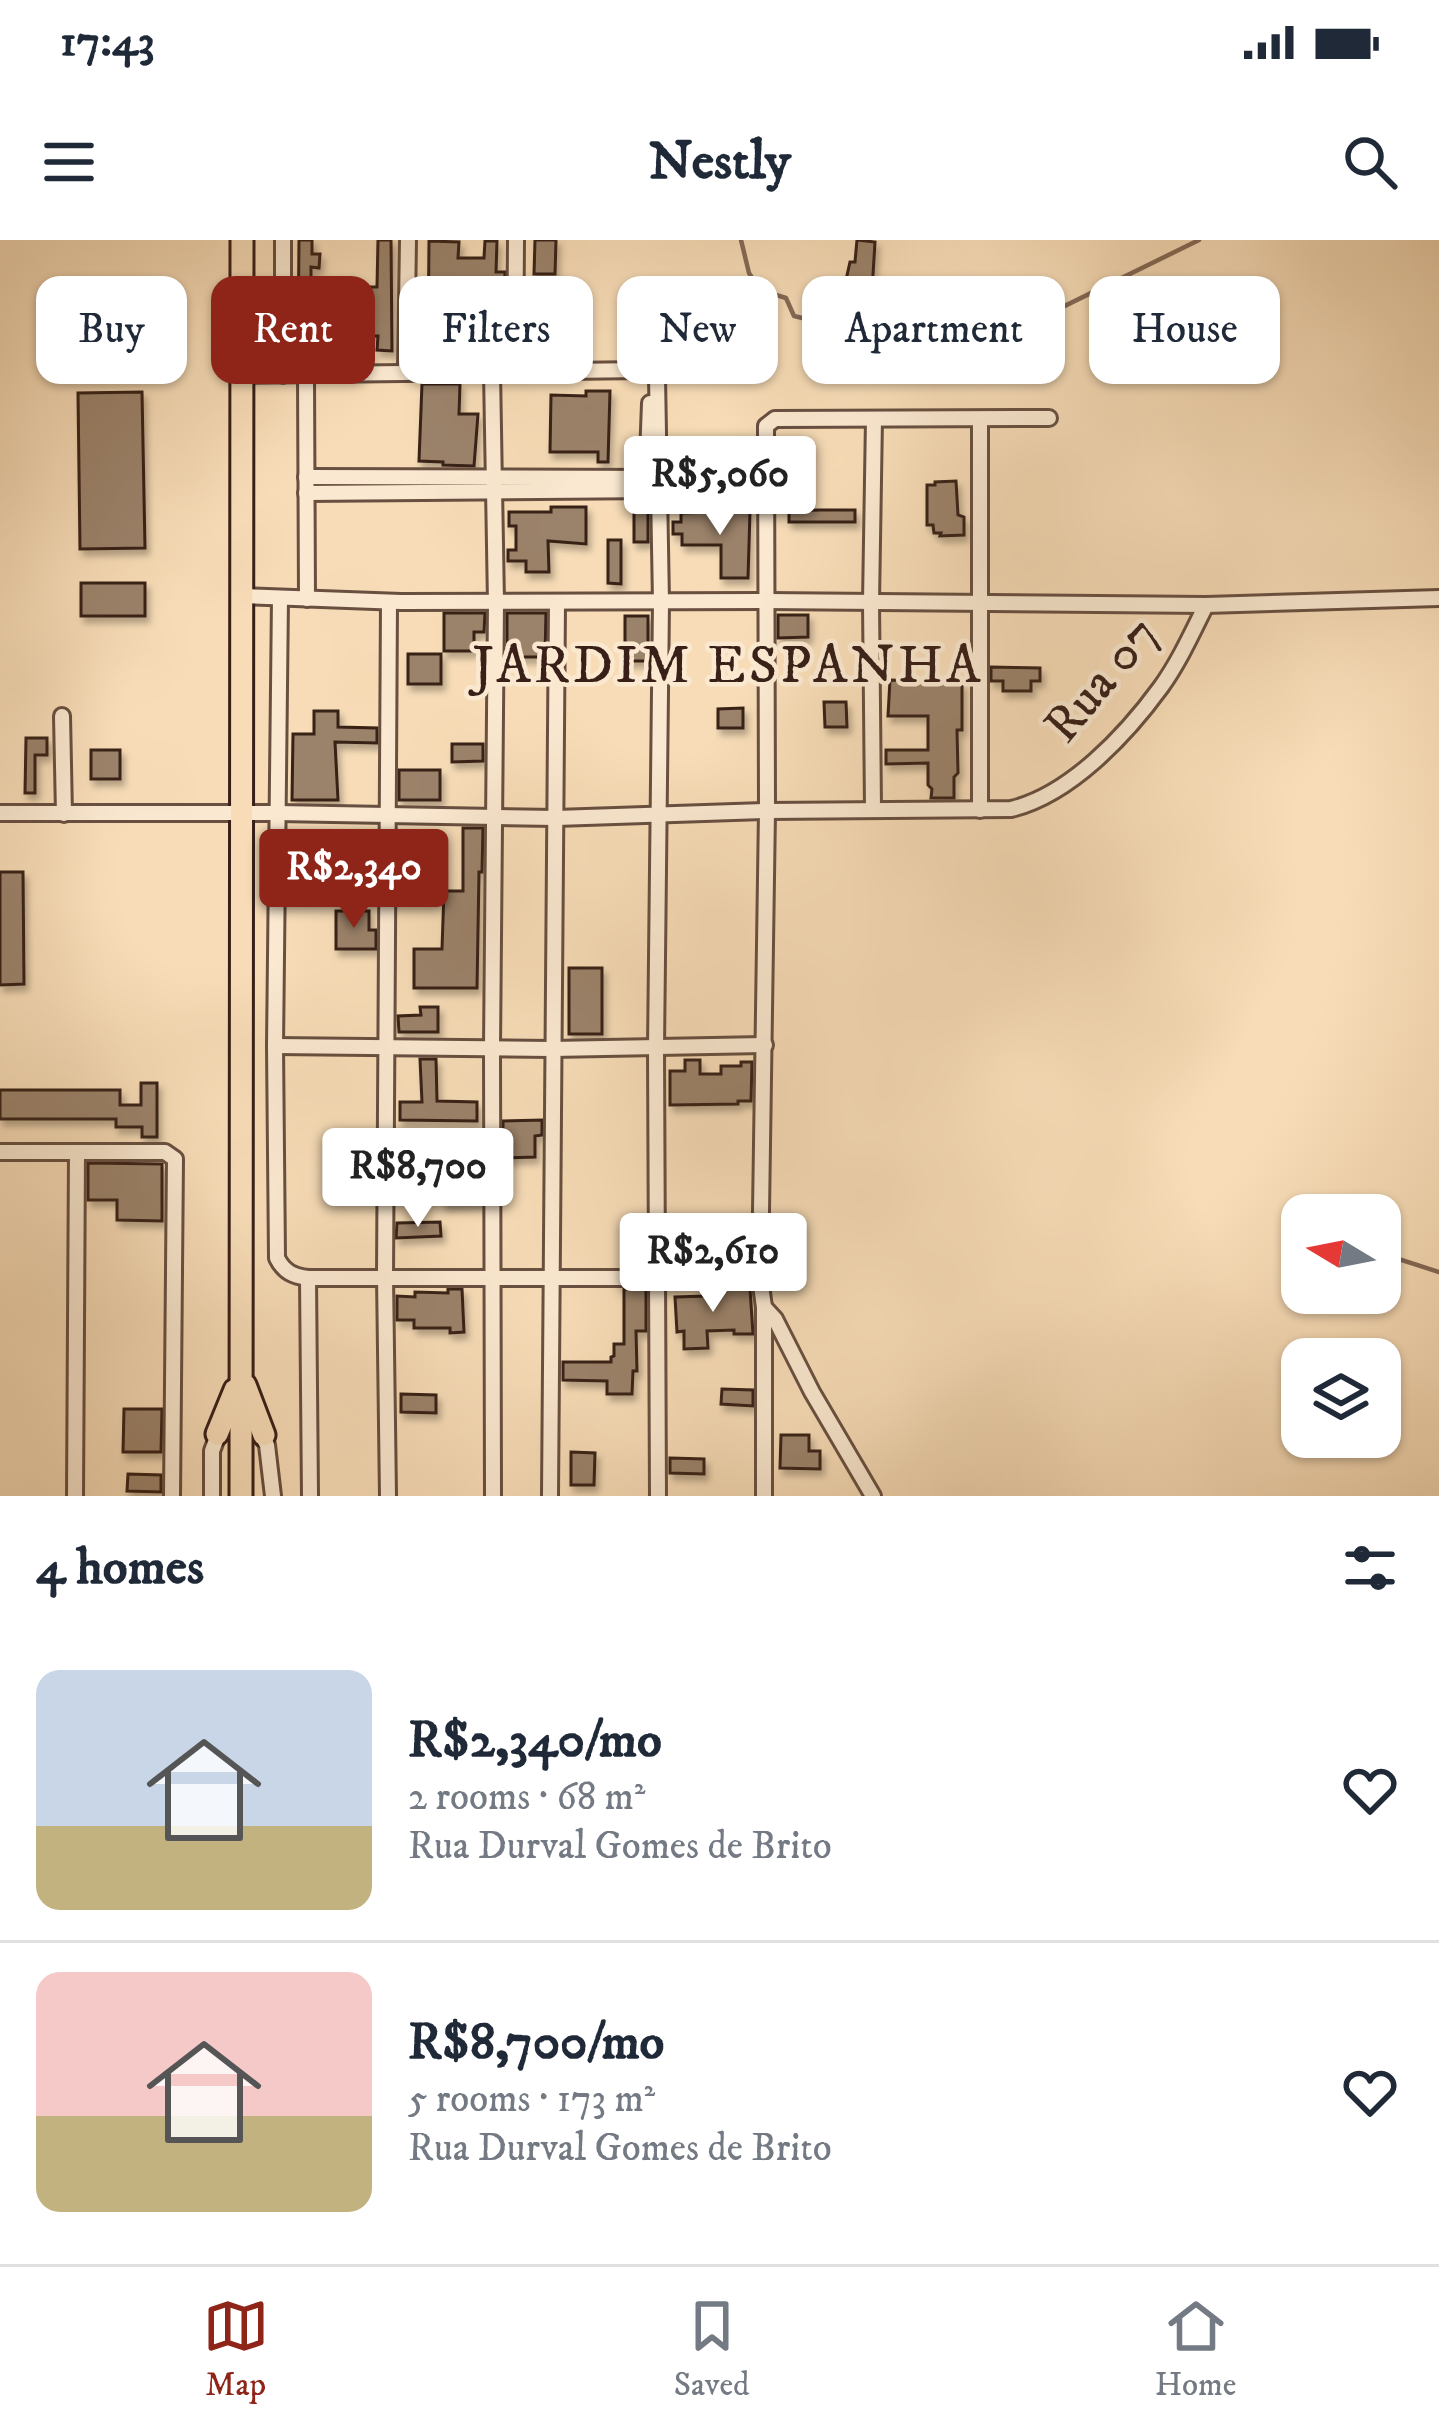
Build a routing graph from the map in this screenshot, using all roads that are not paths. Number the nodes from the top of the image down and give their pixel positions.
1 (242, 240) edge
2 (283, 240) edge
3 (408, 240) edge
4 (516, 240) edge
5 (242, 276) edge
6 (283, 276) edge
7 (407, 276) edge
8 (516, 276) edge
9 (593, 372) edge
10 (243, 384) edge
11 (306, 384) edge
12 (492, 384) edge
13 (1049, 418) dead end
14 (874, 419) junction
15 (980, 419) junction
16 (494, 484) junction
17 (306, 485) junction
18 (656, 488) junction
19 (764, 499) junction
20 (243, 596) junction
21 (280, 598) junction
22 (1439, 598) edge
23 (307, 599) junction
24 (766, 601) junction
25 (389, 602) junction
26 (662, 602) junction
27 (871, 602) junction
28 (496, 603) junction
29 (557, 603) junction
30 (980, 604) junction
31 (1206, 605) junction
32 (62, 716) dead end
33 (873, 809) junction
34 (980, 810) junction
35 (767, 811) junction
36 (0, 813) edge
37 (243, 813) junction
38 (278, 813) junction
39 (64, 814) junction
40 (388, 816) junction
41 (494, 816) junction
42 (660, 816) junction
43 (556, 818) junction
44 (275, 1046) junction
45 (765, 1046) junction
46 (387, 1048) junction
47 (493, 1048) junction
48 (656, 1048) junction
49 (552, 1049) junction
50 (0, 1152) edge
51 (77, 1152) junction
52 (657, 1276) junction
53 (386, 1277) junction
54 (308, 1278) junction
55 (494, 1278) junction
56 (551, 1278) junction
57 (760, 1278) junction
58 (764, 1307) junction
59 (240, 1376) junction
60 (240, 1423) junction
61 (217, 1434) junction
62 (264, 1435) junction
63 (75, 1496) edge
64 (172, 1496) edge
65 (212, 1496) edge
66 (241, 1496) edge
67 (273, 1496) edge
68 (310, 1496) edge
69 (388, 1496) edge
70 (493, 1496) edge
71 (550, 1496) edge
72 (658, 1496) edge
73 (764, 1496) edge
74 (873, 1496) edge

1 - 5 main road
2 - 6 street
3 - 7 street
4 - 8 street
9 - 18 street
10 - 20 main road
11 - 17 street
12 - 16 street
13 - 15 street
14 - 15 street
14 - 19 street
14 - 27 street
15 - 30 street
16 - 17 street
16 - 18 street
16 - 28 street
17 - 23 street
18 - 19 street
18 - 26 street
19 - 24 street
20 - 21 street
20 - 37 main road
21 - 23 street
21 - 38 street
22 - 31 street
23 - 25 street
24 - 26 street
24 - 27 street
24 - 35 street
25 - 28 street
25 - 40 street
26 - 29 street
26 - 42 street
27 - 30 street
27 - 33 street
28 - 29 street
28 - 41 street
29 - 43 street
30 - 31 street
30 - 34 street
31 - 34 street, Rua 07
32 - 39 street
33 - 34 street
33 - 35 street
35 - 42 street
35 - 45 street
36 - 39 street
37 - 38 street
37 - 39 street
37 - 59 main road
38 - 40 street
38 - 44 street
40 - 41 street
40 - 46 street
41 - 43 street
41 - 47 street
42 - 43 street
42 - 48 street
43 - 49 street
44 - 46 street
44 - 54 street
45 - 48 street
45 - 57 street
46 - 47 street
46 - 53 street
47 - 49 street
47 - 55 street
48 - 49 street
48 - 52 street
49 - 56 street
50 - 51 street
51 - 63 street
51 - 64 street
52 - 56 street
52 - 57 street
52 - 72 street
53 - 54 street
53 - 55 street
53 - 69 street
54 - 68 street
55 - 56 street
55 - 70 street
56 - 71 street
57 - 58 street
58 - 73 street
58 - 74 street
59 - 60 main road
59 - 61 main road
59 - 62 main road
60 - 61 street
60 - 62 street
60 - 66 main road
61 - 65 street
62 - 67 street

